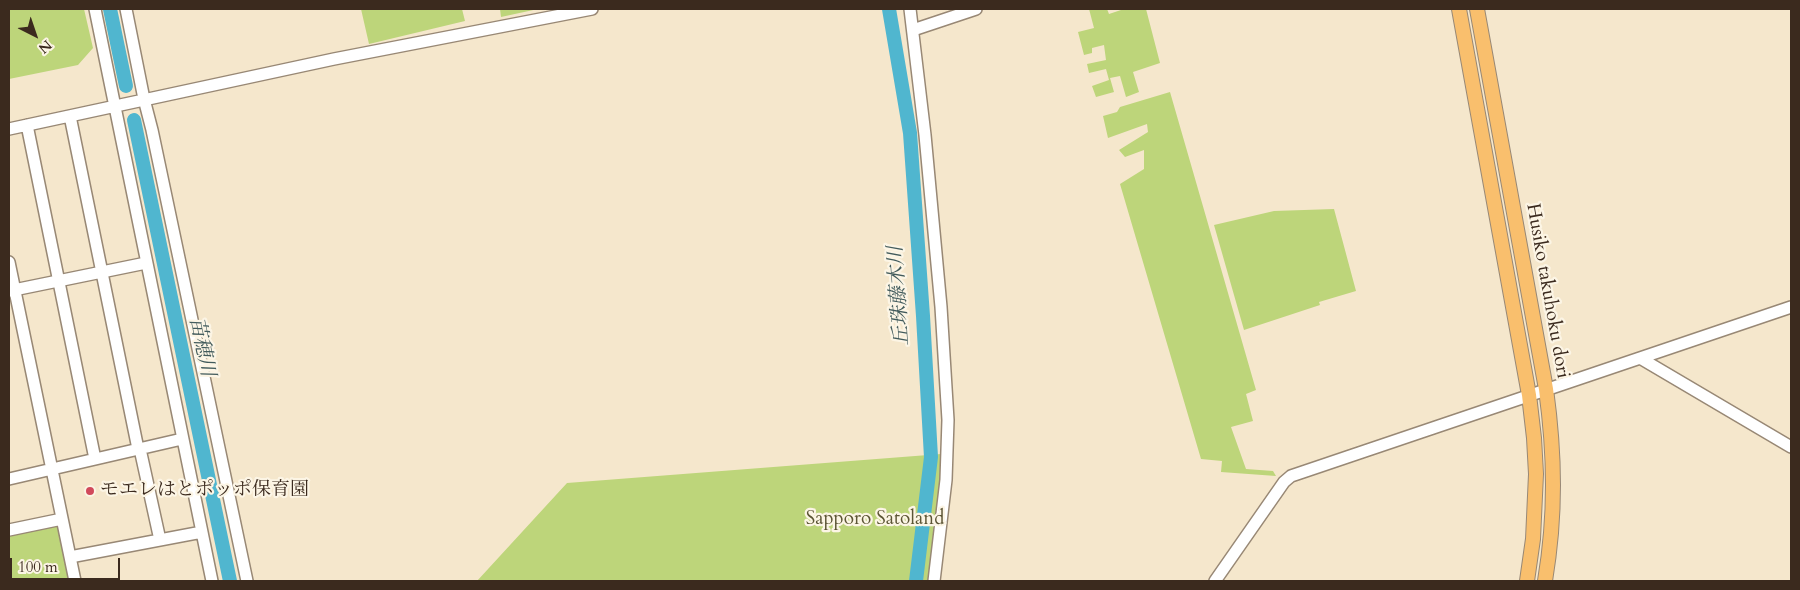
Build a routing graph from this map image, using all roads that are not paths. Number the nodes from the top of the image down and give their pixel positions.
1 (96, 9) edge
2 (126, 9) edge
3 (592, 9) edge
4 (910, 9) edge
5 (972, 9) edge
6 (1459, 9) edge
7 (1476, 9) edge
8 (913, 30) junction
9 (144, 99) junction
10 (116, 105) junction
11 (70, 116) junction
12 (27, 125) junction
13 (9, 129) edge
14 (9, 262) edge
15 (146, 264) junction
16 (102, 273) junction
17 (58, 282) junction
18 (12, 290) edge
19 (1791, 307) edge
20 (1640, 358) junction
21 (1546, 389) junction
22 (1529, 394) junction
23 (182, 439) junction
24 (1791, 447) edge
25 (139, 449) junction
26 (95, 459) junction
27 (52, 469) junction
28 (9, 480) edge
29 (62, 519) junction
30 (9, 530) edge
31 (202, 532) junction
32 (160, 540) junction
33 (70, 557) junction
34 (76, 581) edge
35 (212, 581) edge
36 (246, 581) edge
37 (934, 581) edge
38 (1215, 581) edge
39 (1527, 581) edge
40 (1545, 581) edge

1 - 10 street
2 - 9 street
3 - 9 street
4 - 8 street
5 - 8 street
6 - 22 main road, Husiko takuhoku dori
7 - 21 main road, Husiko takuhoku dori
8 - 37 street
9 - 10 street
9 - 36 street
10 - 11 street
10 - 15 street
11 - 12 street
11 - 16 street
12 - 13 street
12 - 17 street
14 - 18 street
15 - 16 street
15 - 23 street
16 - 17 street
16 - 25 street
17 - 18 street
17 - 26 street
18 - 27 street
19 - 20 street
20 - 21 street
20 - 24 street
21 - 22 street
21 - 40 main road, Husiko takuhoku dori
22 - 38 street
22 - 39 main road, Husiko takuhoku dori
23 - 25 street
23 - 31 street
25 - 26 street
25 - 32 street
26 - 27 street
27 - 28 street
27 - 29 street
29 - 30 street
29 - 33 street
31 - 32 street
31 - 35 street
32 - 33 street
33 - 34 street

